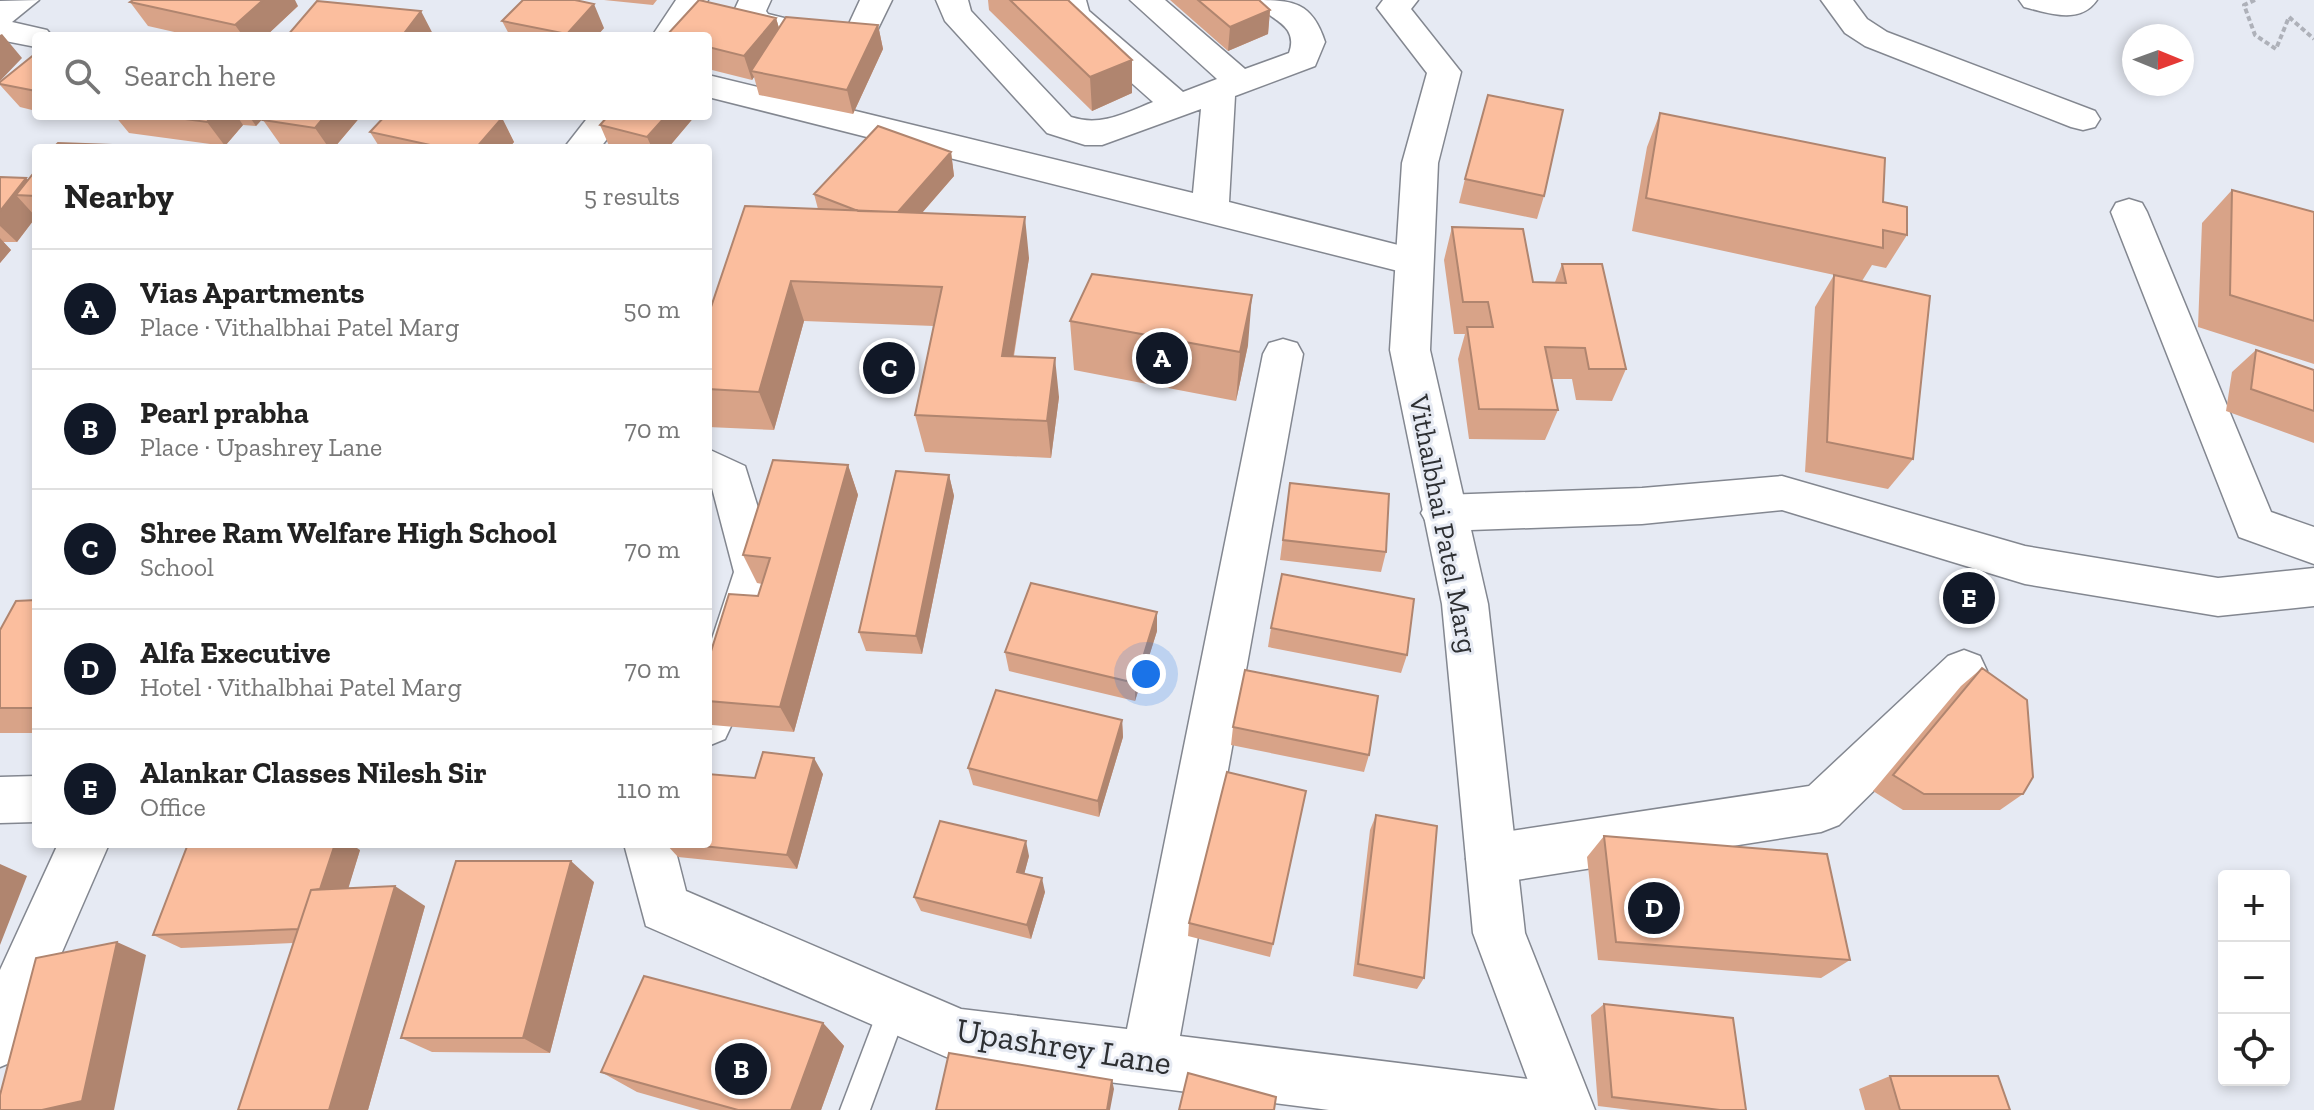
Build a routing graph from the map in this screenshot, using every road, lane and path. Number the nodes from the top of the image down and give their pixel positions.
1 (23, 0) edge
2 (692, 0) edge
3 (755, 0) edge
4 (876, 0) edge
5 (952, 0) edge
6 (1070, 0) edge
7 (1146, 0) edge
8 (1269, 0) edge
9 (1837, 0) edge
10 (2035, 0) edge
11 (2081, 0) edge
12 (2255, 0) edge
13 (1393, 3) edge
14 (0, 16) edge
15 (0, 30) edge
16 (671, 32) edge
17 (32, 36) edge
18 (2314, 39) edge
19 (1229, 86) junction
20 (712, 87) edge
21 (1177, 105) junction
22 (2083, 119) dead end
23 (605, 120) edge
24 (1084, 133) junction
25 (584, 144) edge
26 (1040, 166) junction
27 (1210, 212) junction
28 (2129, 212) dead end
29 (1414, 262) junction
30 (1283, 354) dead end
31 (712, 468) edge
32 (1443, 513) junction
33 (2314, 546) edge
34 (2314, 587) edge
35 (1964, 671) dead end
36 (715, 673) edge
37 (32, 799) edge
38 (0, 800) edge
39 (82, 848) edge
40 (650, 848) edge
41 (1491, 859) junction
42 (893, 1007) junction
43 (0, 1040) edge
44 (1148, 1060) junction
45 (855, 1110) edge
46 (1552, 1110) edge
47 (1567, 1110) edge

1 - 14 street
2 - 16 street
3 - 4 street
5 - 24 street
6 - 21 street
7 - 19 street
8 - 19 street
9 - 22 street
10 - 11 street
12 - 18 path
13 - 29 street, Vithalbhai Patel Marg
15 - 17 street
19 - 21 street
19 - 27 street
20 - 26 street
21 - 24 street
23 - 25 street
24 - 26 street
26 - 27 street
27 - 29 street
28 - 33 street
29 - 32 street, Vithalbhai Patel Marg
30 - 44 street
31 - 36 street
32 - 34 street
32 - 41 street, Vithalbhai Patel Marg
35 - 41 street
37 - 38 street
39 - 43 street
40 - 42 street, Upashrey Lane
41 - 47 street, Vithalbhai Patel Marg
42 - 44 street, Upashrey Lane
42 - 45 lane
44 - 46 street, Upashrey Lane

